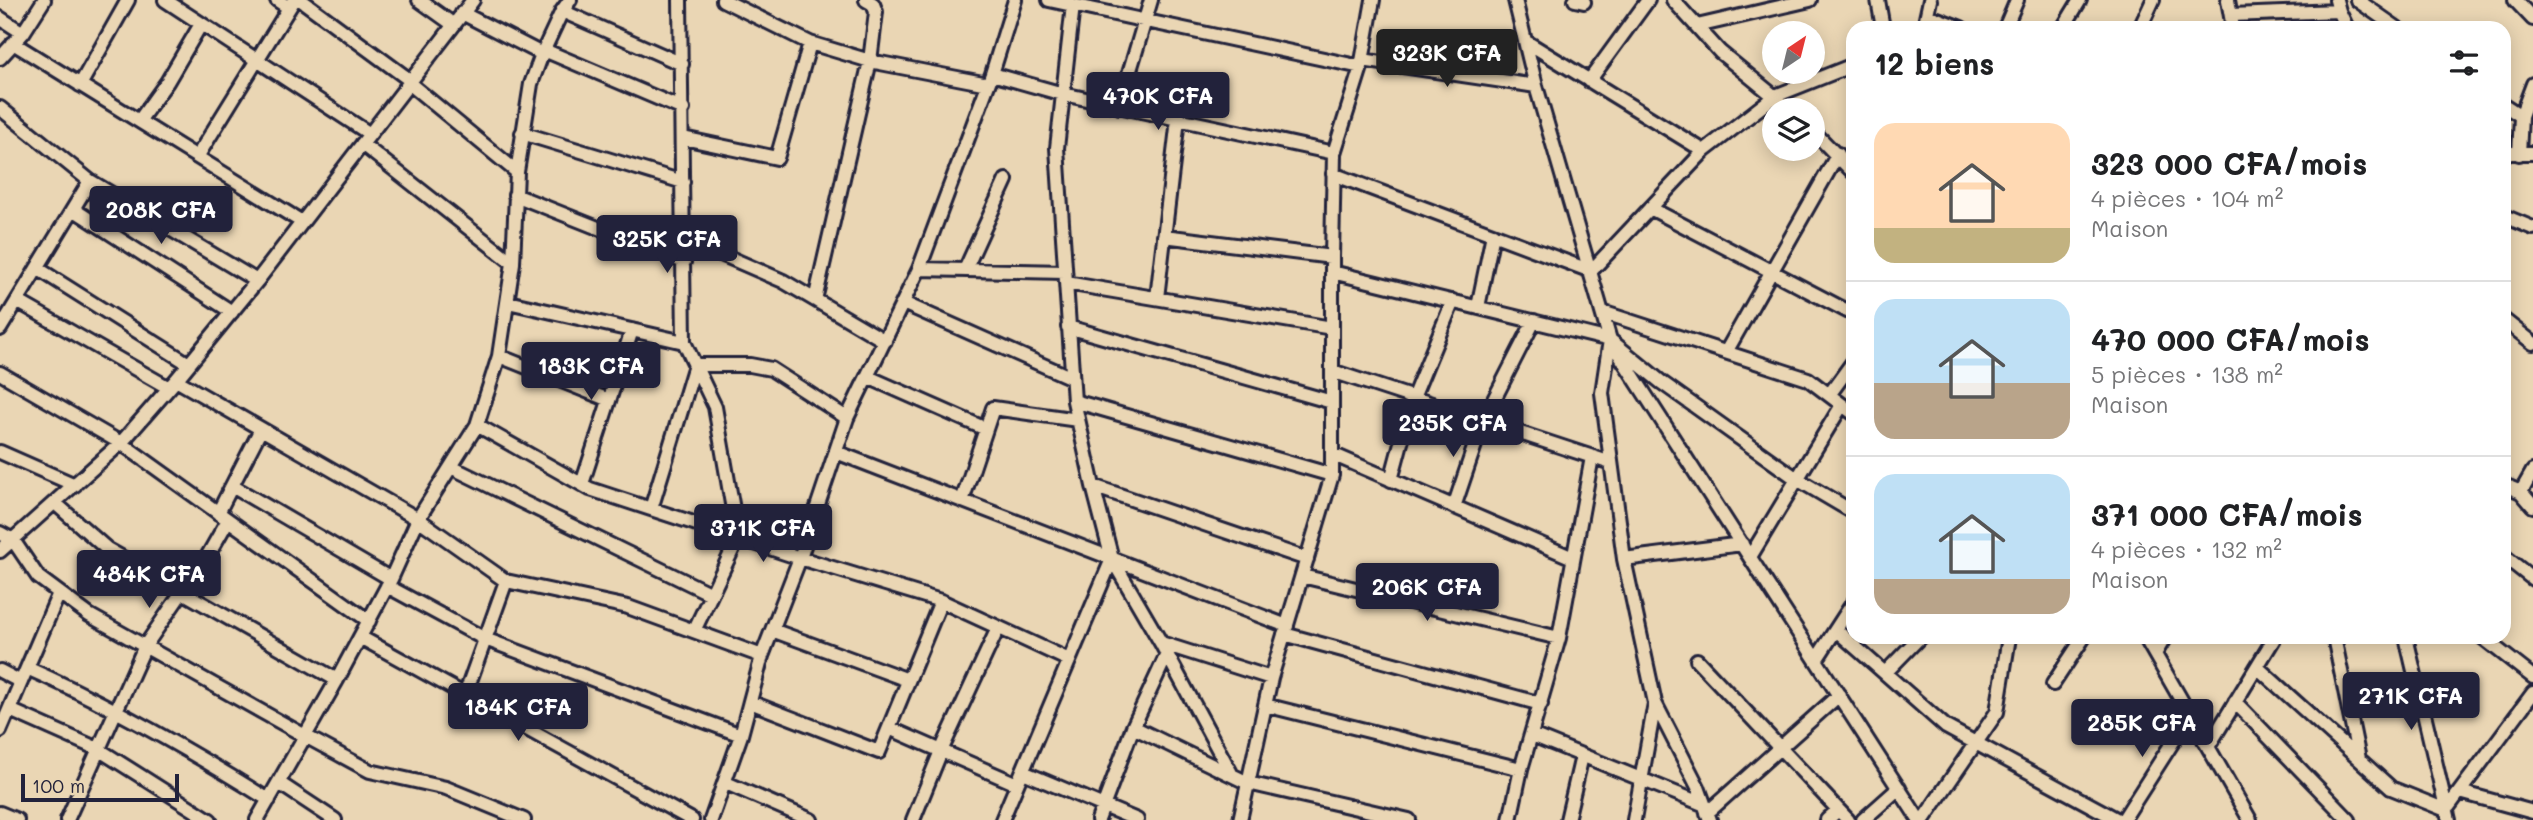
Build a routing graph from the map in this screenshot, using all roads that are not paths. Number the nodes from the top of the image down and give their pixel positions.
1 (44, 0) edge
2 (128, 0) edge
3 (164, 0) edge
4 (277, 0) edge
5 (301, 0) edge
6 (419, 0) edge
7 (473, 0) edge
8 (570, 0) edge
9 (680, 0) edge
10 (723, 0) edge
11 (866, 0) edge
12 (1015, 0) edge
13 (1049, 0) edge
14 (1151, 0) edge
15 (1373, 0) edge
16 (1514, 0) edge
17 (1647, 0) edge
18 (1673, 0) edge
19 (1810, 0) edge
20 (1878, 0) edge
21 (1930, 0) edge
22 (2017, 0) edge
23 (2080, 0) edge
24 (2154, 0) edge
25 (2217, 0) edge
26 (2357, 0) edge
27 (2515, 0) edge
28 (292, 4) edge
29 (1073, 5) junction
30 (2338, 6) edge
31 (2229, 7) edge
32 (562, 11) junction
33 (462, 13) junction
34 (0, 18) edge
35 (2533, 19) edge
36 (1144, 21) junction
37 (1882, 21) edge
38 (1926, 21) edge
39 (2008, 21) edge
40 (2067, 21) edge
41 (2144, 21) edge
42 (2387, 21) edge
43 (201, 24) junction
44 (454, 24) junction
45 (1697, 26) junction
46 (23, 33) junction
47 (1525, 41) junction
48 (13, 43) junction
49 (810, 43) junction
50 (543, 52) junction
51 (0, 58) edge
52 (257, 60) junction
53 (870, 61) junction
54 (682, 64) junction
55 (1361, 64) junction
56 (1846, 68) edge
57 (990, 79) junction
58 (1589, 81) junction
59 (410, 82) junction
60 (2533, 84) edge
61 (80, 85) junction
62 (1536, 86) junction
63 (1063, 94) junction
64 (1775, 96) junction
65 (1777, 98) edge
66 (1119, 107) junction
67 (0, 108) edge
68 (683, 108) junction
69 (2511, 110) edge
70 (2521, 117) junction
71 (1178, 119) junction
72 (139, 121) junction
73 (522, 133) junction
74 (683, 138) junction
75 (366, 139) junction
76 (1825, 142) edge
77 (1704, 150) junction
78 (1334, 153) junction
79 (2511, 153) edge
80 (2533, 153) edge
81 (1838, 154) junction
82 (2519, 154) junction
83 (197, 158) junction
84 (1846, 164) edge
85 (517, 172) junction
86 (1333, 174) junction
87 (1006, 180) dead end
88 (90, 181) junction
89 (683, 182) junction
90 (515, 195) junction
91 (1650, 208) junction
92 (73, 209) junction
93 (2511, 219) edge
94 (302, 222) junction
95 (2533, 228) edge
96 (1493, 234) junction
97 (1164, 236) junction
98 (684, 238) junction
99 (1332, 257) junction
100 (684, 262) junction
101 (513, 263) junction
102 (37, 268) junction
103 (919, 269) junction
104 (965, 270) junction
105 (1591, 271) junction
106 (1772, 271) junction
107 (1332, 272) junction
108 (1065, 277) junction
109 (257, 281) junction
110 (1157, 298) junction
111 (18, 300) junction
112 (815, 300) junction
113 (508, 302) junction
114 (1453, 302) junction
115 (903, 303) junction
116 (1478, 307) junction
117 (1846, 310) edge
118 (232, 312) junction
119 (1602, 312) junction
120 (1534, 321) junction
121 (2511, 325) edge
122 (1068, 327) junction
123 (1332, 328) junction
124 (0, 329) edge
125 (632, 330) junction
126 (1610, 340) junction
127 (885, 341) junction
128 (684, 342) junction
129 (2533, 342) edge
130 (1726, 352) junction
131 (499, 356) junction
132 (190, 364) junction
133 (695, 365) junction
134 (1332, 372) junction
135 (1846, 372) edge
136 (0, 373) edge
137 (868, 377) junction
138 (1072, 379) junction
139 (173, 384) junction
140 (1829, 395) junction
141 (1413, 398) junction
142 (610, 400) junction
143 (1074, 401) junction
144 (1332, 402) junction
145 (1842, 405) junction
146 (1846, 408) edge
147 (847, 418) junction
148 (1078, 420) junction
149 (1483, 421) junction
150 (477, 425) junction
151 (261, 429) junction
152 (986, 429) junction
153 (121, 443) junction
154 (0, 452) edge
155 (836, 452) junction
156 (1332, 454) junction
157 (1592, 457) junction
158 (1611, 463) junction
159 (451, 467) junction
160 (2533, 471) edge
161 (1332, 475) junction
162 (1797, 479) junction
163 (1391, 480) junction
164 (582, 484) junction
165 (75, 485) junction
166 (232, 486) junction
167 (1093, 486) junction
168 (2511, 488) edge
169 (2521, 492) junction
170 (962, 501) junction
171 (55, 503) junction
172 (2533, 506) edge
173 (1454, 507) junction
174 (1846, 508) edge
175 (651, 509) junction
176 (223, 516) junction
177 (418, 519) junction
178 (0, 533) edge
179 (738, 538) junction
180 (13, 540) junction
181 (1742, 544) junction
182 (0, 551) edge
183 (1750, 557) junction
184 (800, 558) junction
185 (1573, 558) junction
186 (1112, 559) junction
187 (1307, 559) junction
188 (1624, 559) junction
189 (2511, 562) edge
190 (1302, 576) junction
191 (2533, 579) edge
192 (506, 581) junction
193 (389, 582) junction
194 (59, 593) junction
195 (184, 593) junction
196 (711, 594) junction
197 (940, 601) junction
198 (1846, 614) edge
199 (369, 621) junction
200 (998, 628) junction
201 (772, 630) junction
202 (1285, 630) junction
203 (1836, 630) junction
204 (694, 631) junction
205 (360, 637) junction
206 (1559, 638) junction
207 (485, 639) junction
208 (1846, 639) edge
209 (1852, 644) edge
210 (1913, 644) edge
211 (2006, 644) edge
212 (2079, 644) edge
213 (2149, 644) edge
214 (2161, 644) edge
215 (2271, 644) edge
216 (2335, 644) edge
217 (2408, 644) edge
218 (2491, 644) edge
219 (145, 646) junction
220 (1164, 648) junction
221 (2155, 654) junction
222 (762, 656) junction
223 (1069, 660) junction
224 (1697, 660) dead end
225 (1816, 660) junction
226 (2257, 667) junction
227 (27, 668) junction
228 (0, 671) edge
229 (1885, 673) junction
230 (2533, 677) edge
231 (1271, 678) junction
232 (337, 680) junction
233 (908, 680) junction
234 (21, 682) junction
235 (2053, 684) dead end
236 (2533, 693) edge
237 (465, 695) junction
238 (1839, 695) junction
239 (750, 702) junction
240 (2235, 702) junction
241 (1655, 703) junction
242 (1541, 704) junction
243 (1265, 705) junction
244 (10, 709) junction
245 (115, 712) junction
246 (2190, 715) junction
247 (1133, 727) junction
248 (889, 728) junction
249 (0, 731) edge
250 (741, 735) junction
251 (1532, 735) junction
252 (307, 737) junction
253 (1974, 743) junction
254 (2208, 747) junction
255 (1780, 748) junction
256 (98, 749) junction
257 (941, 751) junction
258 (1582, 756) junction
259 (2359, 759) junction
260 (1521, 769) junction
261 (1232, 775) junction
262 (1020, 778) junction
263 (1641, 779) junction
264 (279, 783) junction
265 (726, 783) junction
266 (1248, 783) junction
267 (1899, 788) junction
268 (2459, 792) junction
269 (269, 800) junction
270 (1103, 806) junction
271 (1838, 810) junction
272 (2533, 812) edge
273 (0, 813) edge
274 (1707, 813) edge
275 (2447, 815) edge
276 (1926, 819) edge
277 (17, 820) edge
278 (67, 820) edge
279 (210, 820) edge
280 (257, 820) edge
281 (335, 820) edge
282 (524, 820) edge
283 (692, 820) edge
284 (711, 820) edge
285 (811, 820) edge
286 (913, 820) edge
287 (1002, 820) edge
288 (1097, 820) edge
289 (1137, 820) edge
290 (1240, 820) edge
291 (1409, 820) edge
292 (1510, 820) edge
293 (1567, 820) edge
294 (1634, 820) edge
295 (1827, 820) edge
296 (1847, 820) edge
297 (1863, 820) edge
298 (2121, 820) edge
299 (2250, 820) edge
300 (2349, 820) edge

1 - 46 street
2 - 61 street
3 - 43 street
4 - 28 street
5 - 59 street
6 - 44 street
7 - 33 street
8 - 32 street
9 - 54 street
10 - 49 street
11 - 53 street
12 - 57 street
13 - 29 street
14 - 36 street
15 - 55 street
16 - 47 street
17 - 58 street
18 - 45 street
19 - 45 street
20 - 37 street
21 - 38 street
22 - 39 street
23 - 40 street
24 - 41 street
25 - 31 street
26 - 42 street
27 - 35 street
28 - 52 street
29 - 36 street
29 - 63 street
30 - 31 street
32 - 50 street
32 - 54 street
33 - 44 street
33 - 50 street
34 - 46 street
36 - 55 street
36 - 66 street
43 - 52 street
43 - 72 street
44 - 59 street
45 - 64 street
46 - 48 street
47 - 58 street
47 - 62 street
48 - 51 street
48 - 61 street
49 - 53 street
49 - 74 street
50 - 68 street
50 - 73 street
52 - 75 street
52 - 83 street
53 - 57 street
53 - 112 street
54 - 68 street
55 - 62 street
55 - 78 street
56 - 64 street
57 - 63 street
57 - 103 street
58 - 77 street
59 - 75 street
59 - 85 street
60 - 70 street
61 - 72 street
62 - 105 street
63 - 66 street
63 - 108 street
64 - 65 street
64 - 77 street
66 - 71 street
67 - 88 street
68 - 74 street
69 - 70 street
70 - 82 street
71 - 78 street
71 - 97 street
72 - 83 street
73 - 85 street
73 - 89 street
74 - 89 street
75 - 94 street
75 - 101 street
76 - 81 street
77 - 91 street
78 - 86 street
79 - 82 street
80 - 82 street
81 - 84 street
81 - 106 street
83 - 94 street
85 - 90 street
86 - 96 street
86 - 99 street
87 - 104 street
88 - 92 street
88 - 109 street
89 - 98 street
90 - 100 street
90 - 101 street
91 - 105 street
91 - 106 street
92 - 102 street
92 - 118 street
93 - 95 street
94 - 109 street
96 - 105 street
96 - 116 street
97 - 99 street
97 - 110 street
98 - 100 street
98 - 112 street
99 - 107 street
100 - 128 street
101 - 113 street
102 - 111 street
102 - 132 street
103 - 104 street
103 - 115 street
104 - 108 street
105 - 119 street
106 - 117 street
106 - 130 street
107 - 114 street
107 - 123 street
108 - 110 street
108 - 122 street
109 - 118 street
110 - 123 street
111 - 124 street
111 - 139 street
112 - 127 street
113 - 125 street
113 - 131 street
114 - 116 street
114 - 141 street
115 - 127 street
115 - 138 street
116 - 120 street
118 - 132 street
119 - 126 street
119 - 130 street
120 - 126 street
120 - 149 street
121 - 129 street
122 - 138 street
122 - 144 street
123 - 134 street
125 - 128 street
125 - 142 street
126 - 158 street
126 - 162 street
126 - 181 street
127 - 137 street
128 - 133 street
130 - 140 street
131 - 142 street
131 - 150 street
132 - 139 street
133 - 147 street
133 - 175 street
133 - 179 street
134 - 141 street
134 - 144 street
135 - 140 street
136 - 153 street
137 - 147 street
137 - 152 street
138 - 143 street
139 - 151 street
139 - 153 street
140 - 145 street
141 - 149 street
141 - 163 street
142 - 164 street
143 - 148 street
143 - 161 street
144 - 156 street
145 - 146 street
145 - 162 street
147 - 155 street
148 - 152 street
148 - 167 street
149 - 157 street
149 - 173 street
150 - 159 street
150 - 164 street
151 - 166 street
151 - 177 street
152 - 170 street
153 - 165 street
153 - 176 street
154 - 165 street
155 - 170 street
155 - 184 street
156 - 161 street
156 - 163 street
157 - 158 street
157 - 185 street
158 - 188 street
159 - 177 street
159 - 196 street
160 - 169 street
161 - 187 street
162 - 174 street
162 - 183 street
163 - 173 street
164 - 175 street
165 - 171 street
166 - 176 street
166 - 193 street
167 - 186 street
167 - 187 street
168 - 169 street
169 - 172 street
170 - 186 street
171 - 180 street
171 - 195 street
173 - 185 street
175 - 179 street
176 - 195 street
176 - 199 street
177 - 192 street
177 - 193 street
178 - 180 street
179 - 184 street
179 - 196 street
180 - 182 street
180 - 194 street
181 - 183 street
181 - 188 street
183 - 225 street
184 - 197 street
184 - 201 street
185 - 206 street
186 - 202 street
186 - 220 street
186 - 223 street
187 - 190 street
188 - 241 street
189 - 191 street
190 - 202 street
190 - 206 street
192 - 204 street
192 - 207 street
193 - 199 street
193 - 207 street
194 - 219 street
194 - 227 street
195 - 219 street
195 - 232 street
196 - 204 street
197 - 200 street
197 - 233 street
198 - 203 street
199 - 205 street
200 - 223 street
200 - 257 street
201 - 222 street
201 - 233 street
202 - 231 street
202 - 242 street
203 - 208 street
203 - 225 street
204 - 222 street
205 - 232 street
205 - 237 street
206 - 242 street
207 - 237 street
207 - 250 street
209 - 229 street
210 - 229 street
211 - 253 street
212 - 235 street
213 - 221 street
214 - 221 street
215 - 226 street
216 - 259 street
217 - 275 street
218 - 230 street
219 - 245 street
219 - 252 street
220 - 231 street
220 - 247 street
220 - 261 street
221 - 246 street
222 - 239 street
223 - 262 street
224 - 255 street
225 - 238 street
226 - 240 street
226 - 259 street
227 - 234 street
227 - 245 street
228 - 234 street
229 - 253 street
231 - 243 street
232 - 252 street
233 - 248 street
234 - 244 street
236 - 268 street
237 - 283 street
238 - 255 street
238 - 267 street
239 - 248 street
239 - 250 street
240 - 254 street
240 - 300 street
241 - 263 street
241 - 274 street
242 - 251 street
243 - 260 street
243 - 266 street
244 - 249 street
244 - 256 street
245 - 256 street
245 - 269 street
246 - 254 street
246 - 298 street
247 - 261 street
247 - 270 street
248 - 257 street
250 - 265 street
251 - 258 street
251 - 260 street
252 - 264 street
252 - 282 street
253 - 276 street
253 - 298 street
254 - 299 street
255 - 271 street
255 - 274 street
256 - 278 street
256 - 279 street
257 - 262 street
257 - 286 street
258 - 263 street
258 - 293 street
259 - 275 street
260 - 292 street
261 - 266 street
262 - 270 street
262 - 287 street
263 - 274 street
263 - 294 street
264 - 269 street
264 - 281 street
265 - 284 street
265 - 285 street
266 - 290 street
266 - 291 street
267 - 276 street
267 - 297 street
268 - 272 street
268 - 275 street
269 - 280 street
270 - 288 street
270 - 289 street
271 - 295 street
271 - 296 street
273 - 277 street

